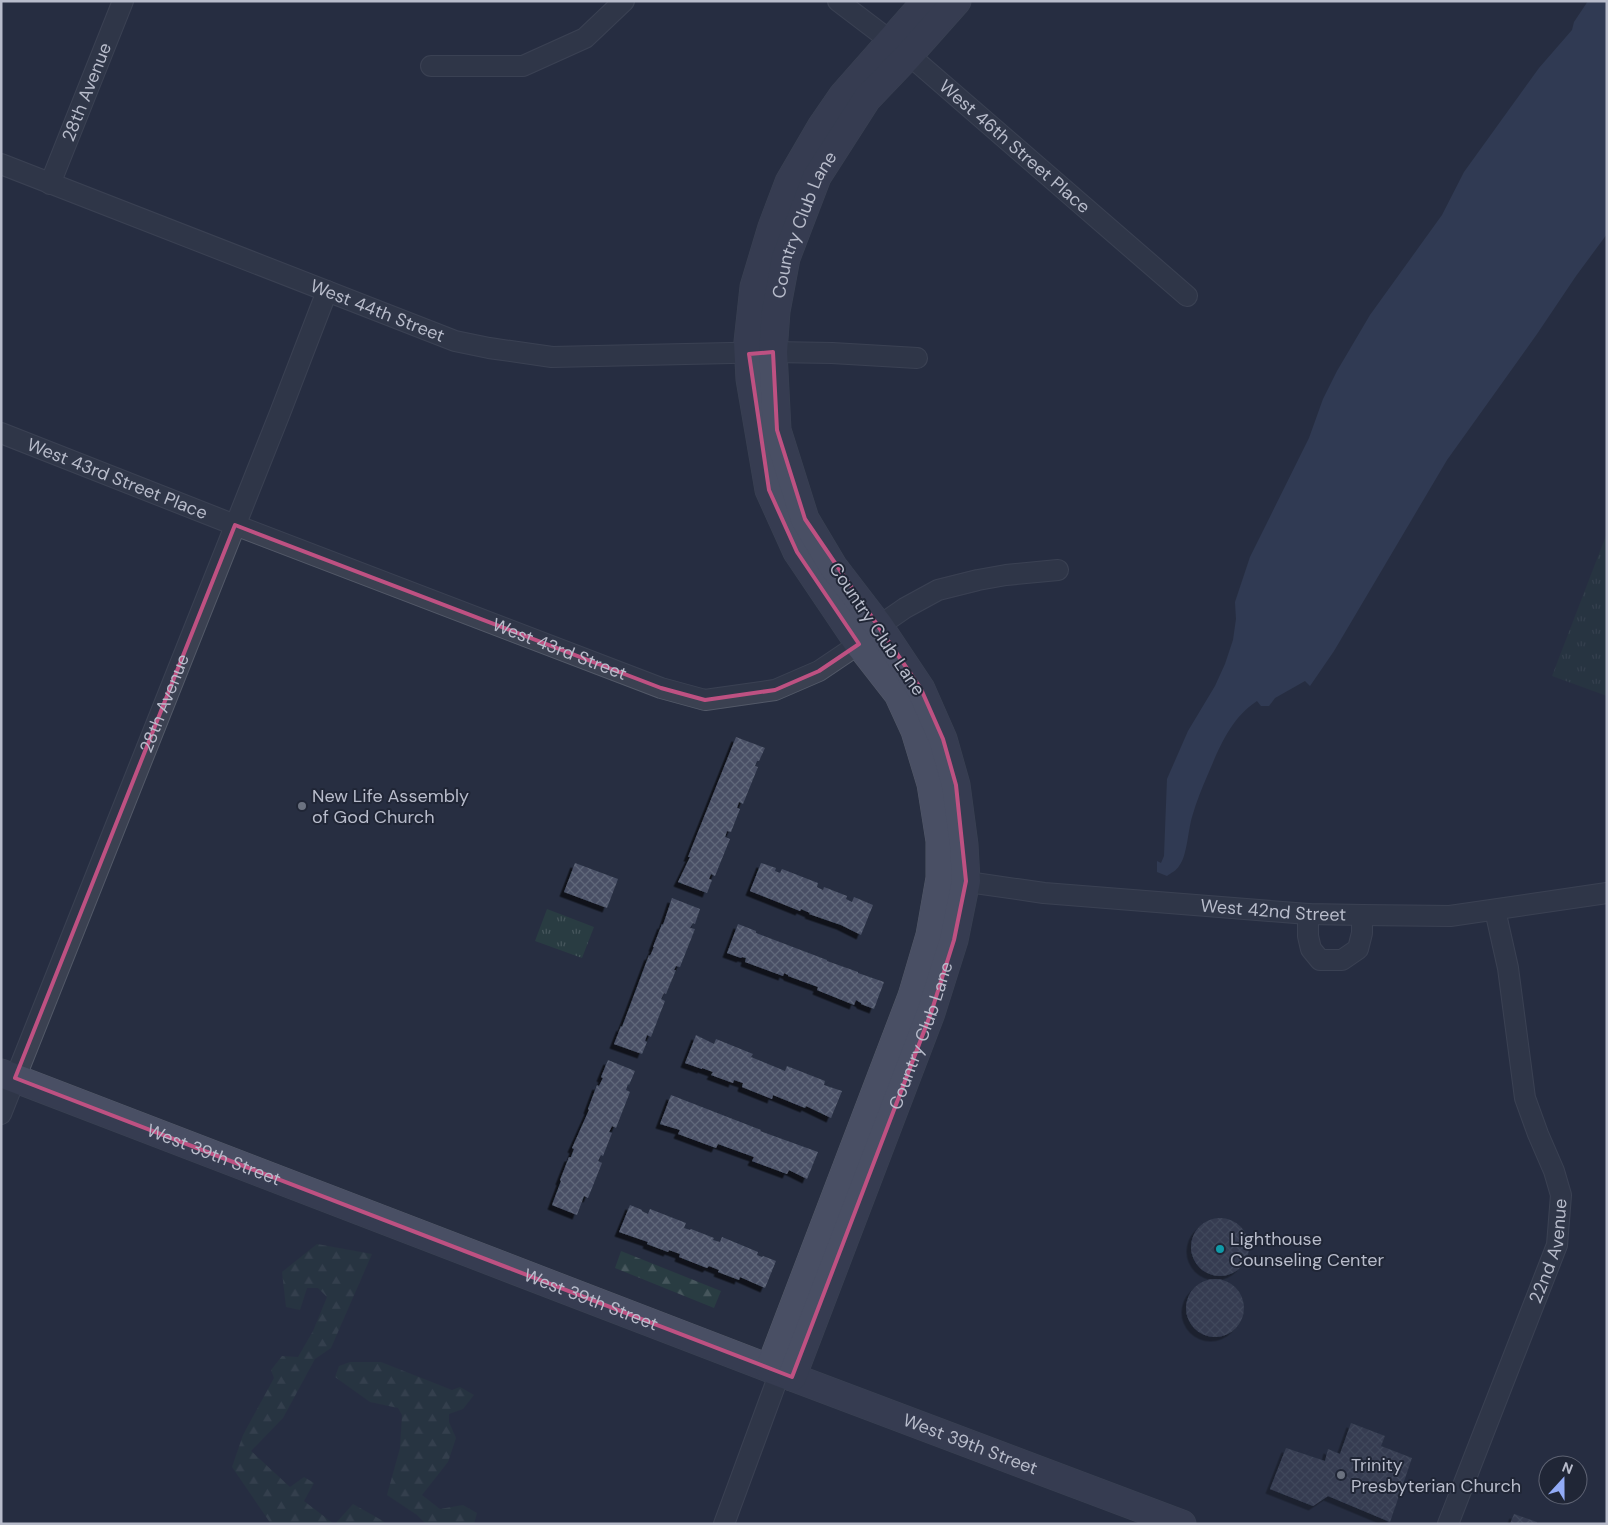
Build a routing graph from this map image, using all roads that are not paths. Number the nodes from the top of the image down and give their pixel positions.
1 (124, 1) edge
2 (624, 1) edge
3 (838, 1) edge
4 (926, 1) edge
5 (957, 1) edge
6 (900, 48) junction
7 (431, 66) dead end
8 (1, 164) edge
9 (50, 184) junction
10 (326, 292) junction
11 (1187, 296) dead end
12 (761, 353) junction
13 (917, 358) dead end
14 (1, 433) edge
15 (235, 525) junction
16 (1058, 570) dead end
17 (879, 626) junction
18 (859, 644) junction
19 (953, 880) junction
20 (1607, 893) edge
21 (1495, 910) junction
22 (1308, 914) junction
23 (1362, 915) junction
24 (8, 1076) edge
25 (1, 1114) edge
26 (780, 1372) junction
27 (724, 1524) edge
28 (1182, 1524) edge
29 (1448, 1524) edge

1 - 9 street, 28th Avenue
2 - 7 street
3 - 6 street, West 46th Street Place
4 - 6 street, Country Club Lane
5 - 6 street, Country Club Lane
6 - 11 street, West 46th Street Place
6 - 12 street, Country Club Lane
8 - 9 street, West 44th Street
9 - 10 street, West 44th Street
10 - 12 street, West 44th Street
10 - 15 street, 28th Avenue
12 - 13 street, West 44th Street
12 - 17 street, Country Club Lane
12 - 18 street, Country Club Lane
14 - 15 street, West 43rd Street Place
15 - 18 street, West 43rd Street
15 - 24 street, 28th Avenue
16 - 17 street
17 - 18 street, West 43rd Street
17 - 19 street, Country Club Lane
18 - 19 street, Country Club Lane
19 - 22 street, West 42nd Street
19 - 26 street, Country Club Lane
20 - 21 street, West 42nd Street
21 - 23 street, West 42nd Street
21 - 29 street, 22nd Avenue
22 - 23 street, West 42nd Street
22 - 23 street
24 - 25 street, 28th Avenue
24 - 26 street, West 39th Street
26 - 27 street, Country Club Lane
26 - 28 street, West 39th Street

